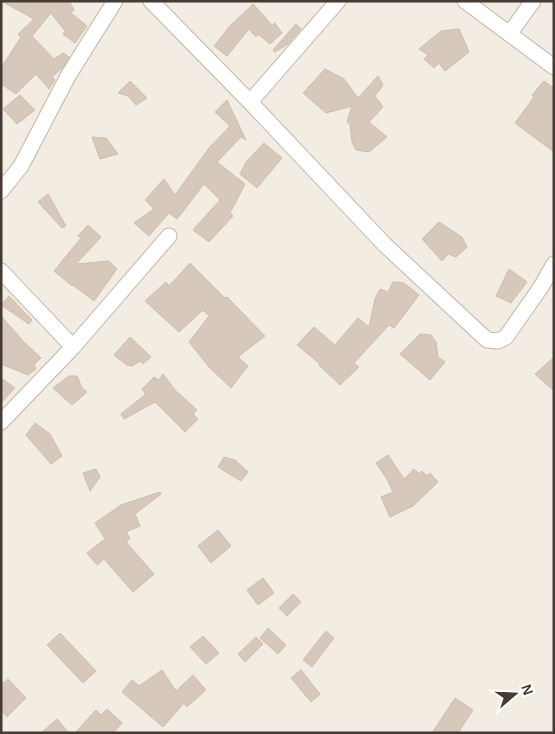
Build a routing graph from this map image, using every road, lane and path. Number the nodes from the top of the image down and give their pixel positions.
1 (115, 1) edge
2 (150, 1) edge
3 (338, 1) edge
4 (465, 1) edge
5 (533, 1) edge
6 (510, 33) junction
7 (554, 67) edge
8 (250, 102) junction
9 (1, 191) edge
10 (169, 236) dead end
11 (554, 264) edge
12 (1, 271) edge
13 (73, 347) junction
14 (1, 422) edge

1 - 9 street
2 - 8 street
3 - 8 street
4 - 6 street
5 - 6 street
6 - 7 street
8 - 11 street
10 - 13 street
12 - 13 street
13 - 14 street

